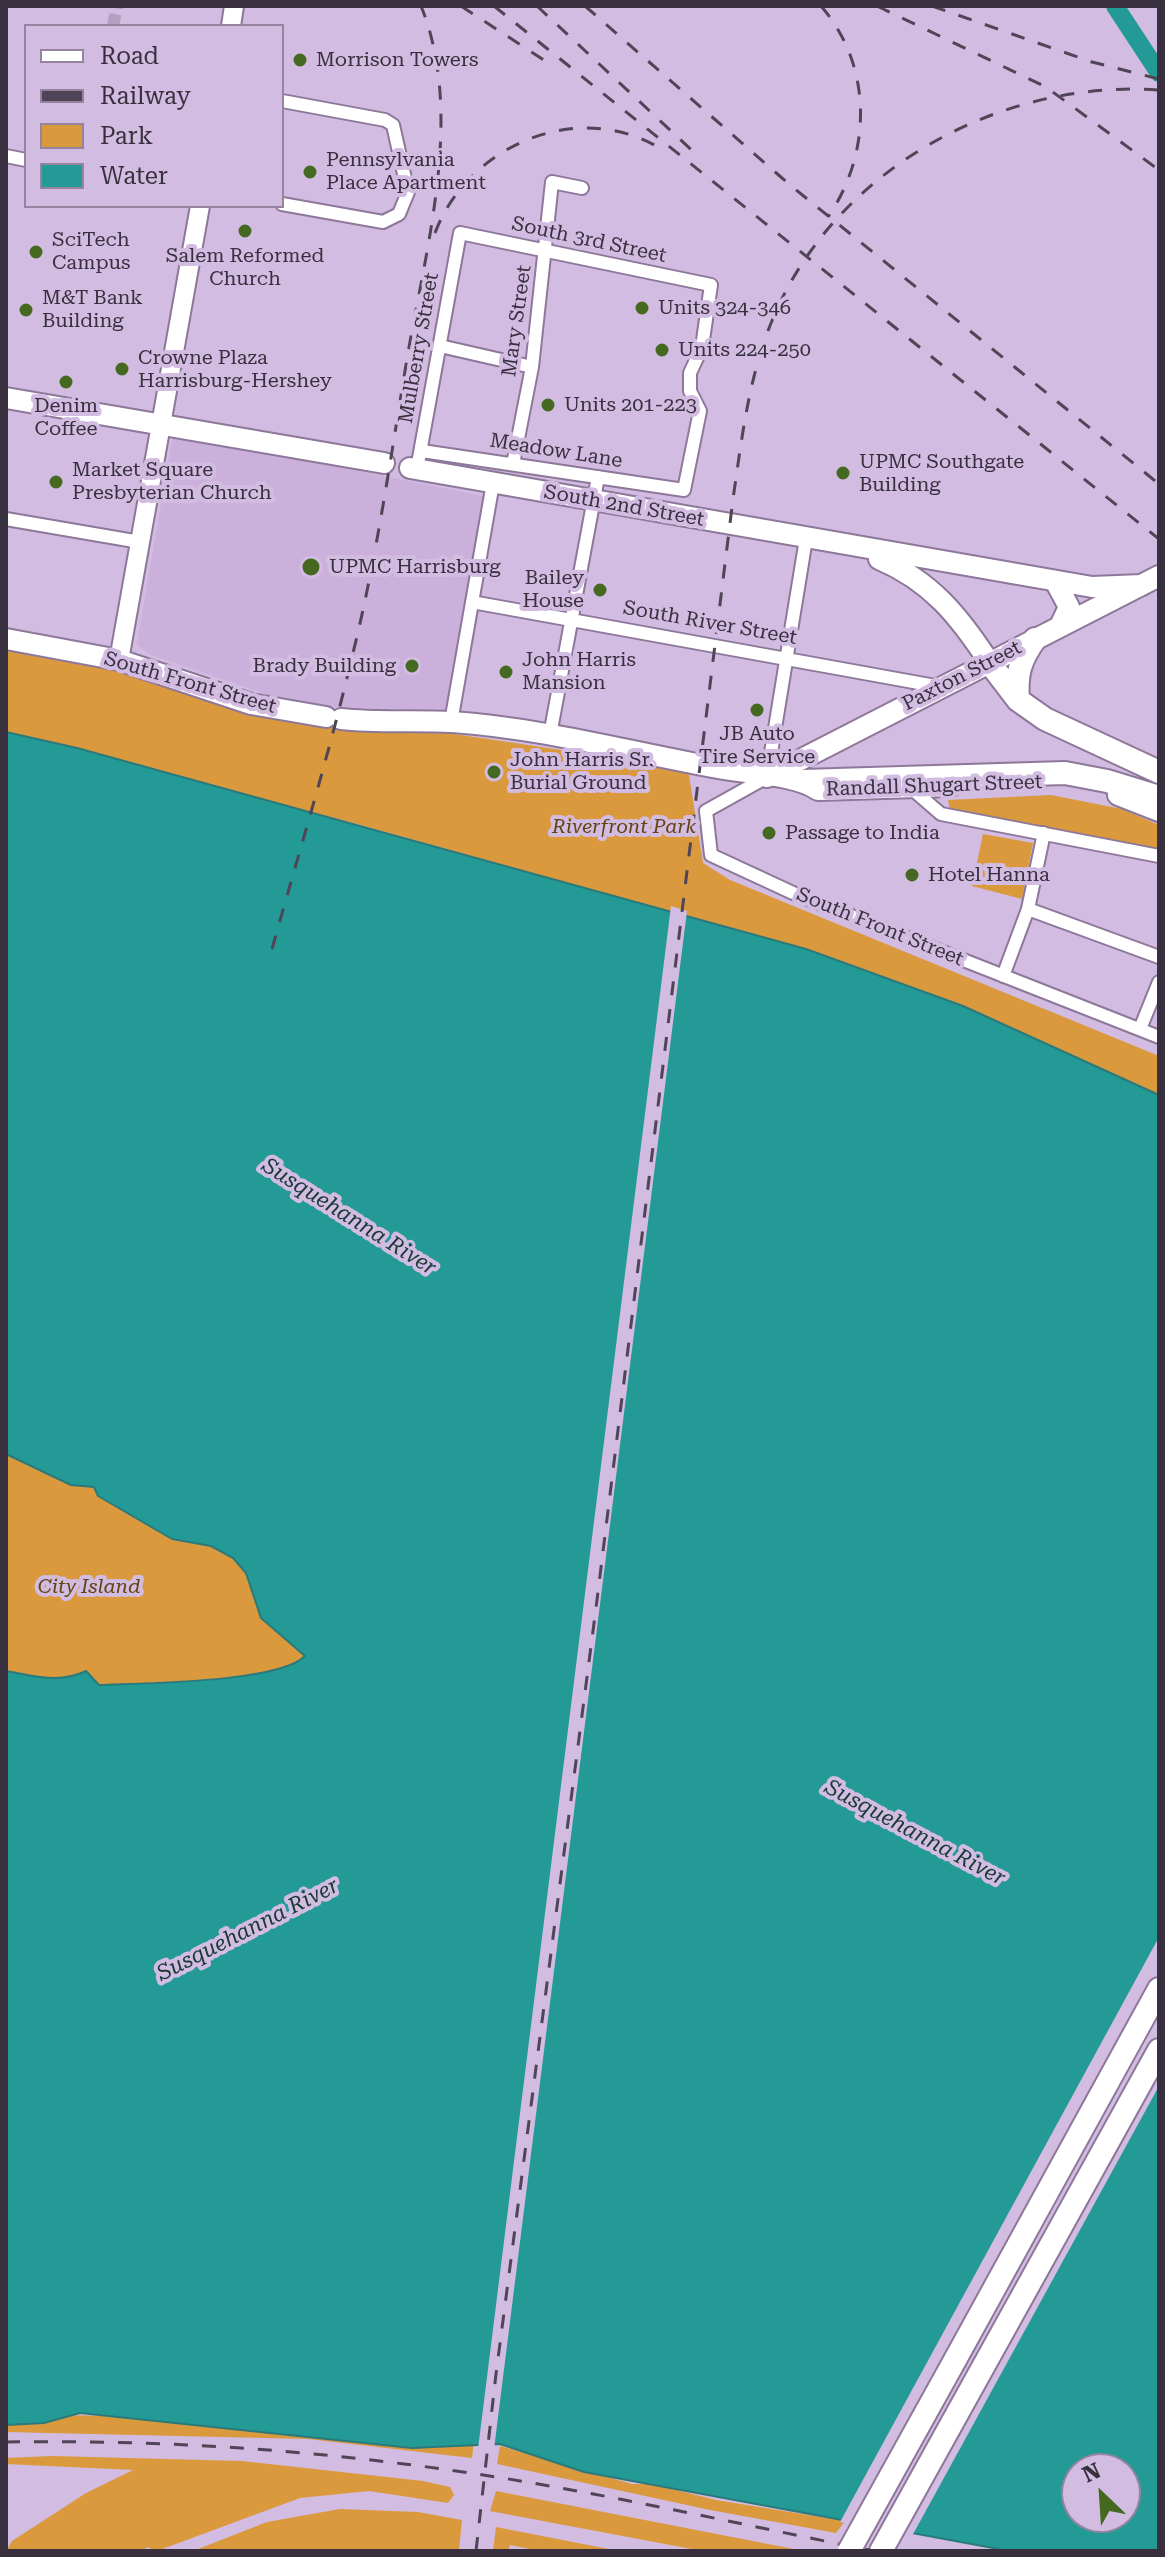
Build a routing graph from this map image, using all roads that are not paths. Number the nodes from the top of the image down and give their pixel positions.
1 (284, 101) edge
2 (582, 188) dead end
3 (284, 204) edge
4 (200, 208) edge
5 (460, 233) joint
6 (546, 252) junction
7 (440, 346) junction
8 (532, 367) junction
9 (6, 398) edge
10 (163, 424) junction
11 (384, 463) dead end
12 (417, 463) junction
13 (513, 464) junction
14 (598, 477) junction
15 (493, 483) junction
16 (684, 490) joint
17 (594, 501) junction
18 (6, 519) edge
19 (806, 539) junction
20 (140, 542) junction
21 (838, 544) junction
22 (1055, 581) junction
23 (1151, 581) edge
24 (472, 602) junction
25 (572, 618) junction
26 (1060, 626) junction
27 (6, 639) edge
28 (1035, 639) junction
29 (786, 657) junction
30 (119, 660) junction
31 (989, 662) junction
32 (941, 687) junction
33 (1018, 700) junction
34 (451, 722) junction
35 (550, 735) junction
36 (1159, 772) edge
37 (767, 777) junction
38 (804, 781) junction
39 (912, 789) junction
40 (1159, 797) edge
41 (1159, 811) edge
42 (1044, 833) junction
43 (1159, 856) edge
44 (1028, 909) junction
45 (1159, 957) edge
46 (1003, 976) junction
47 (1159, 982) edge
48 (1140, 1029) junction
49 (1159, 1037) edge
50 (1159, 1989) edge
51 (1159, 2050) edge
52 (849, 2551) edge
53 (881, 2551) edge

1 - 3 street
2 - 6 street, Mary Street
4 - 10 main road
5 - 6 street, South 3rd Street
5 - 7 street, Mulberry Street
6 - 8 street, Mary Street
6 - 16 street, South 3rd Street
7 - 8 street
7 - 12 street, Mulberry Street
8 - 13 street, Mary Street
9 - 10 main road
10 - 11 main road
10 - 20 main road
12 - 13 street, Meadow Lane
12 - 15 main road, South 2nd Street
13 - 14 street, Meadow Lane
14 - 16 street, Meadow Lane
14 - 17 street
15 - 17 main road, South 2nd Street
15 - 24 street
17 - 19 main road, South 2nd Street
17 - 25 street
18 - 20 street
19 - 21 main road, South 2nd Street
19 - 29 street
20 - 30 main road
21 - 22 main road, South 2nd Street
21 - 31 main road, South 2nd Street
22 - 23 main road, South 2nd Street
22 - 26 main road
23 - 26 main road, Paxton Street
24 - 25 street, South River Street
24 - 34 street
25 - 29 street, South River Street
25 - 35 street
26 - 28 main road, Paxton Street
27 - 30 main road, South Front Street
28 - 31 main road, Paxton Street
28 - 33 highway
29 - 32 street, South River Street
29 - 37 street
30 - 34 main road, South Front Street
31 - 32 main road, Paxton Street
31 - 33 highway
32 - 37 main road, Paxton Street
33 - 36 highway
34 - 35 main road, South Front Street
35 - 37 main road, South Front Street
37 - 38 main road, South Front Street
37 - 46 street, South Front Street
38 - 39 main road, Randall Shugart Street
38 - 40 highway
39 - 41 main road, Randall Shugart Street
39 - 42 street
42 - 43 street
42 - 44 street
44 - 45 street
44 - 46 street
46 - 48 street, South Front Street
47 - 48 street
48 - 49 street, South Front Street
50 - 52 highway, bridge
51 - 53 highway

